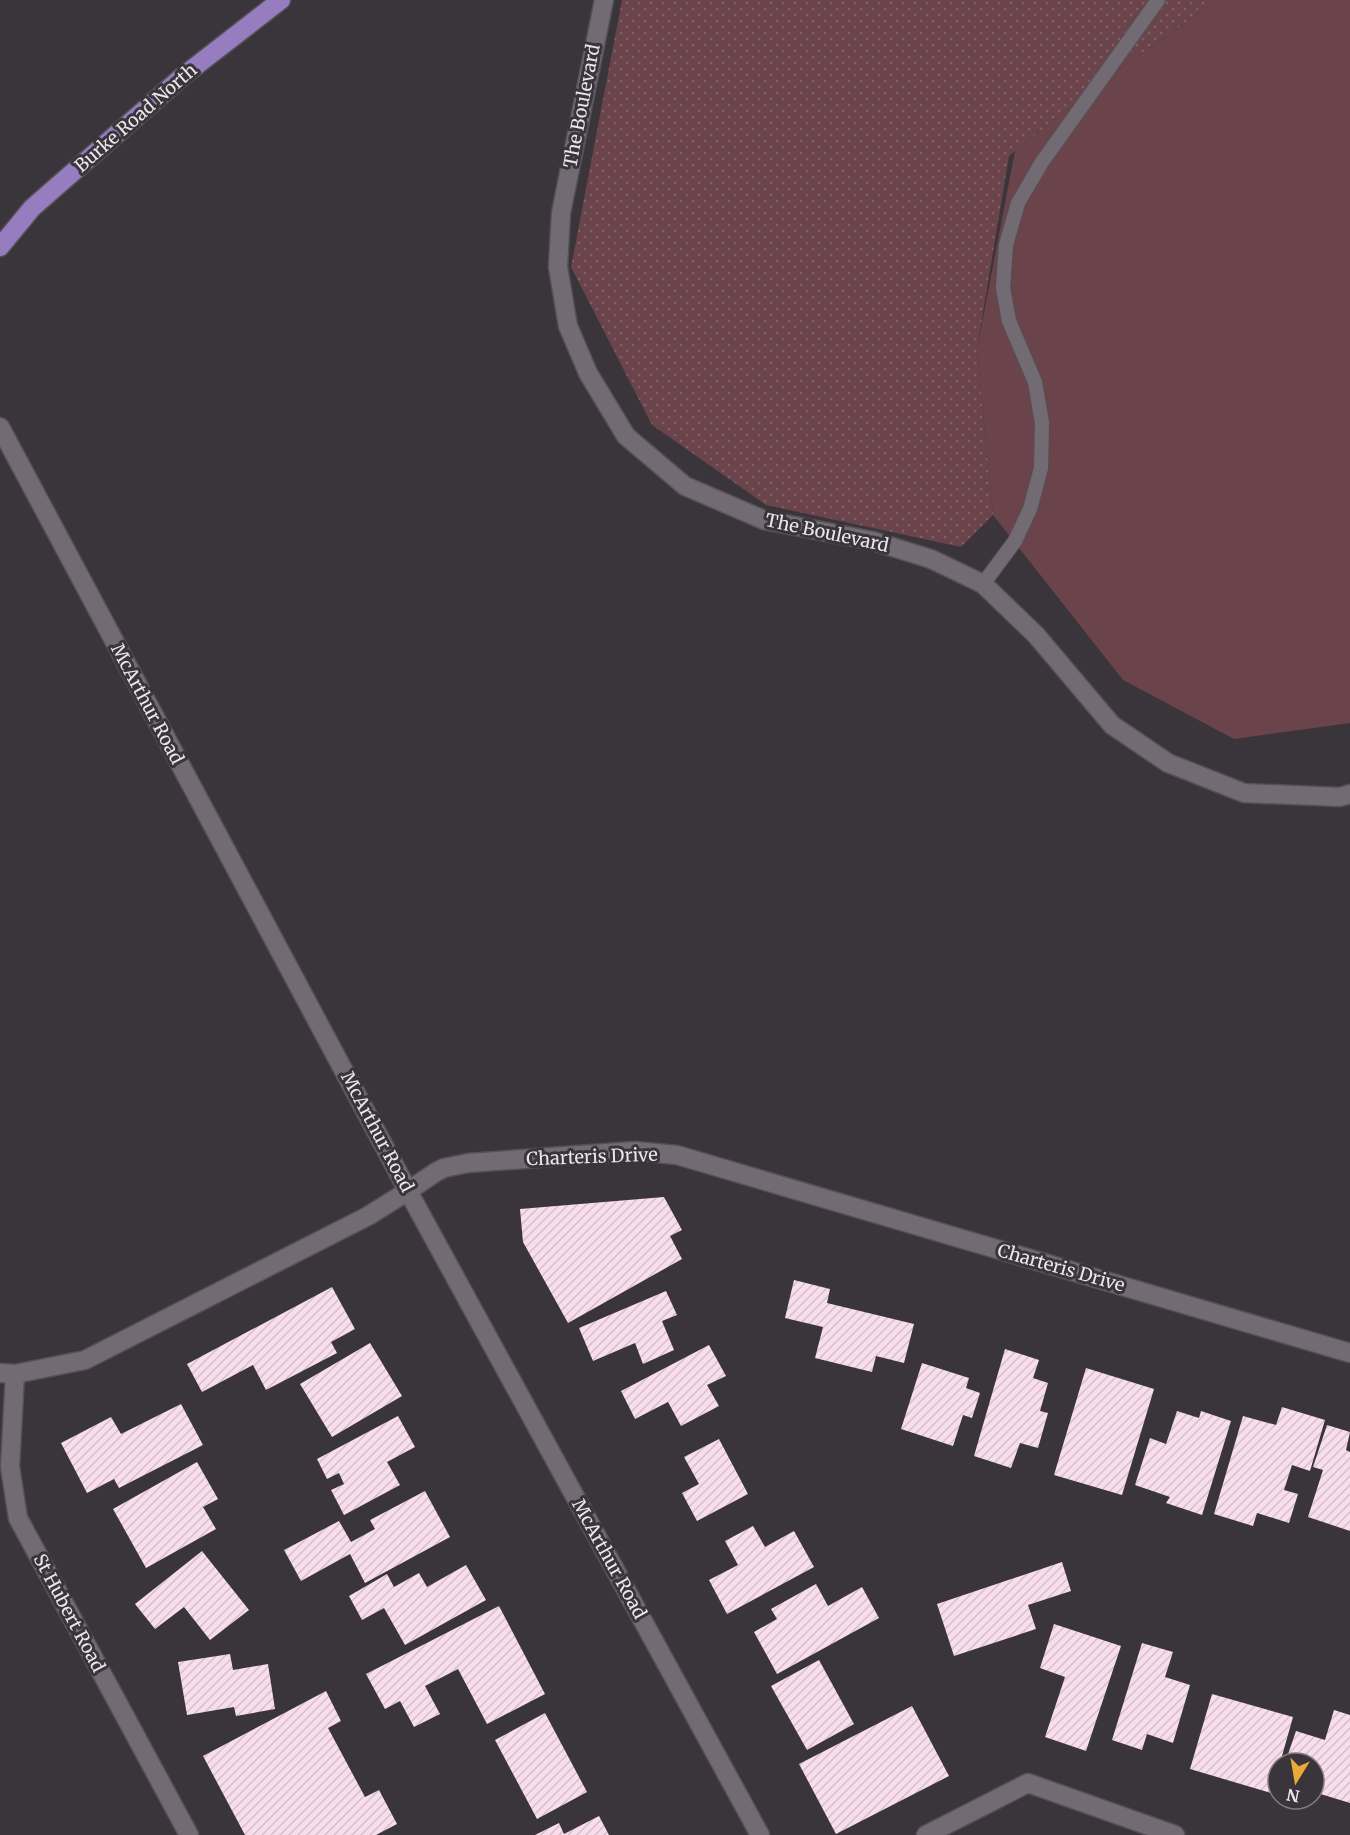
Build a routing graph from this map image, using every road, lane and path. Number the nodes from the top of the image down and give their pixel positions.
1 (281, 0) edge
2 (604, 0) edge
3 (1158, 0) edge
4 (0, 247) edge
5 (0, 427) edge
6 (983, 584) junction
7 (1350, 794) edge
8 (408, 1191) junction
9 (1350, 1353) edge
10 (7, 1374) edge
11 (189, 1835) edge
12 (760, 1835) edge
13 (926, 1835) edge
14 (1175, 1835) edge

1 - 4 main road, Burke Road North
2 - 6 street, The Boulevard
3 - 6 lane
5 - 8 street, McArthur Road
6 - 7 street, The Boulevard
8 - 9 street, Charteris Drive
8 - 10 street, Charteris Drive
8 - 12 street, McArthur Road
10 - 11 street, St Hubert Road
13 - 14 street

